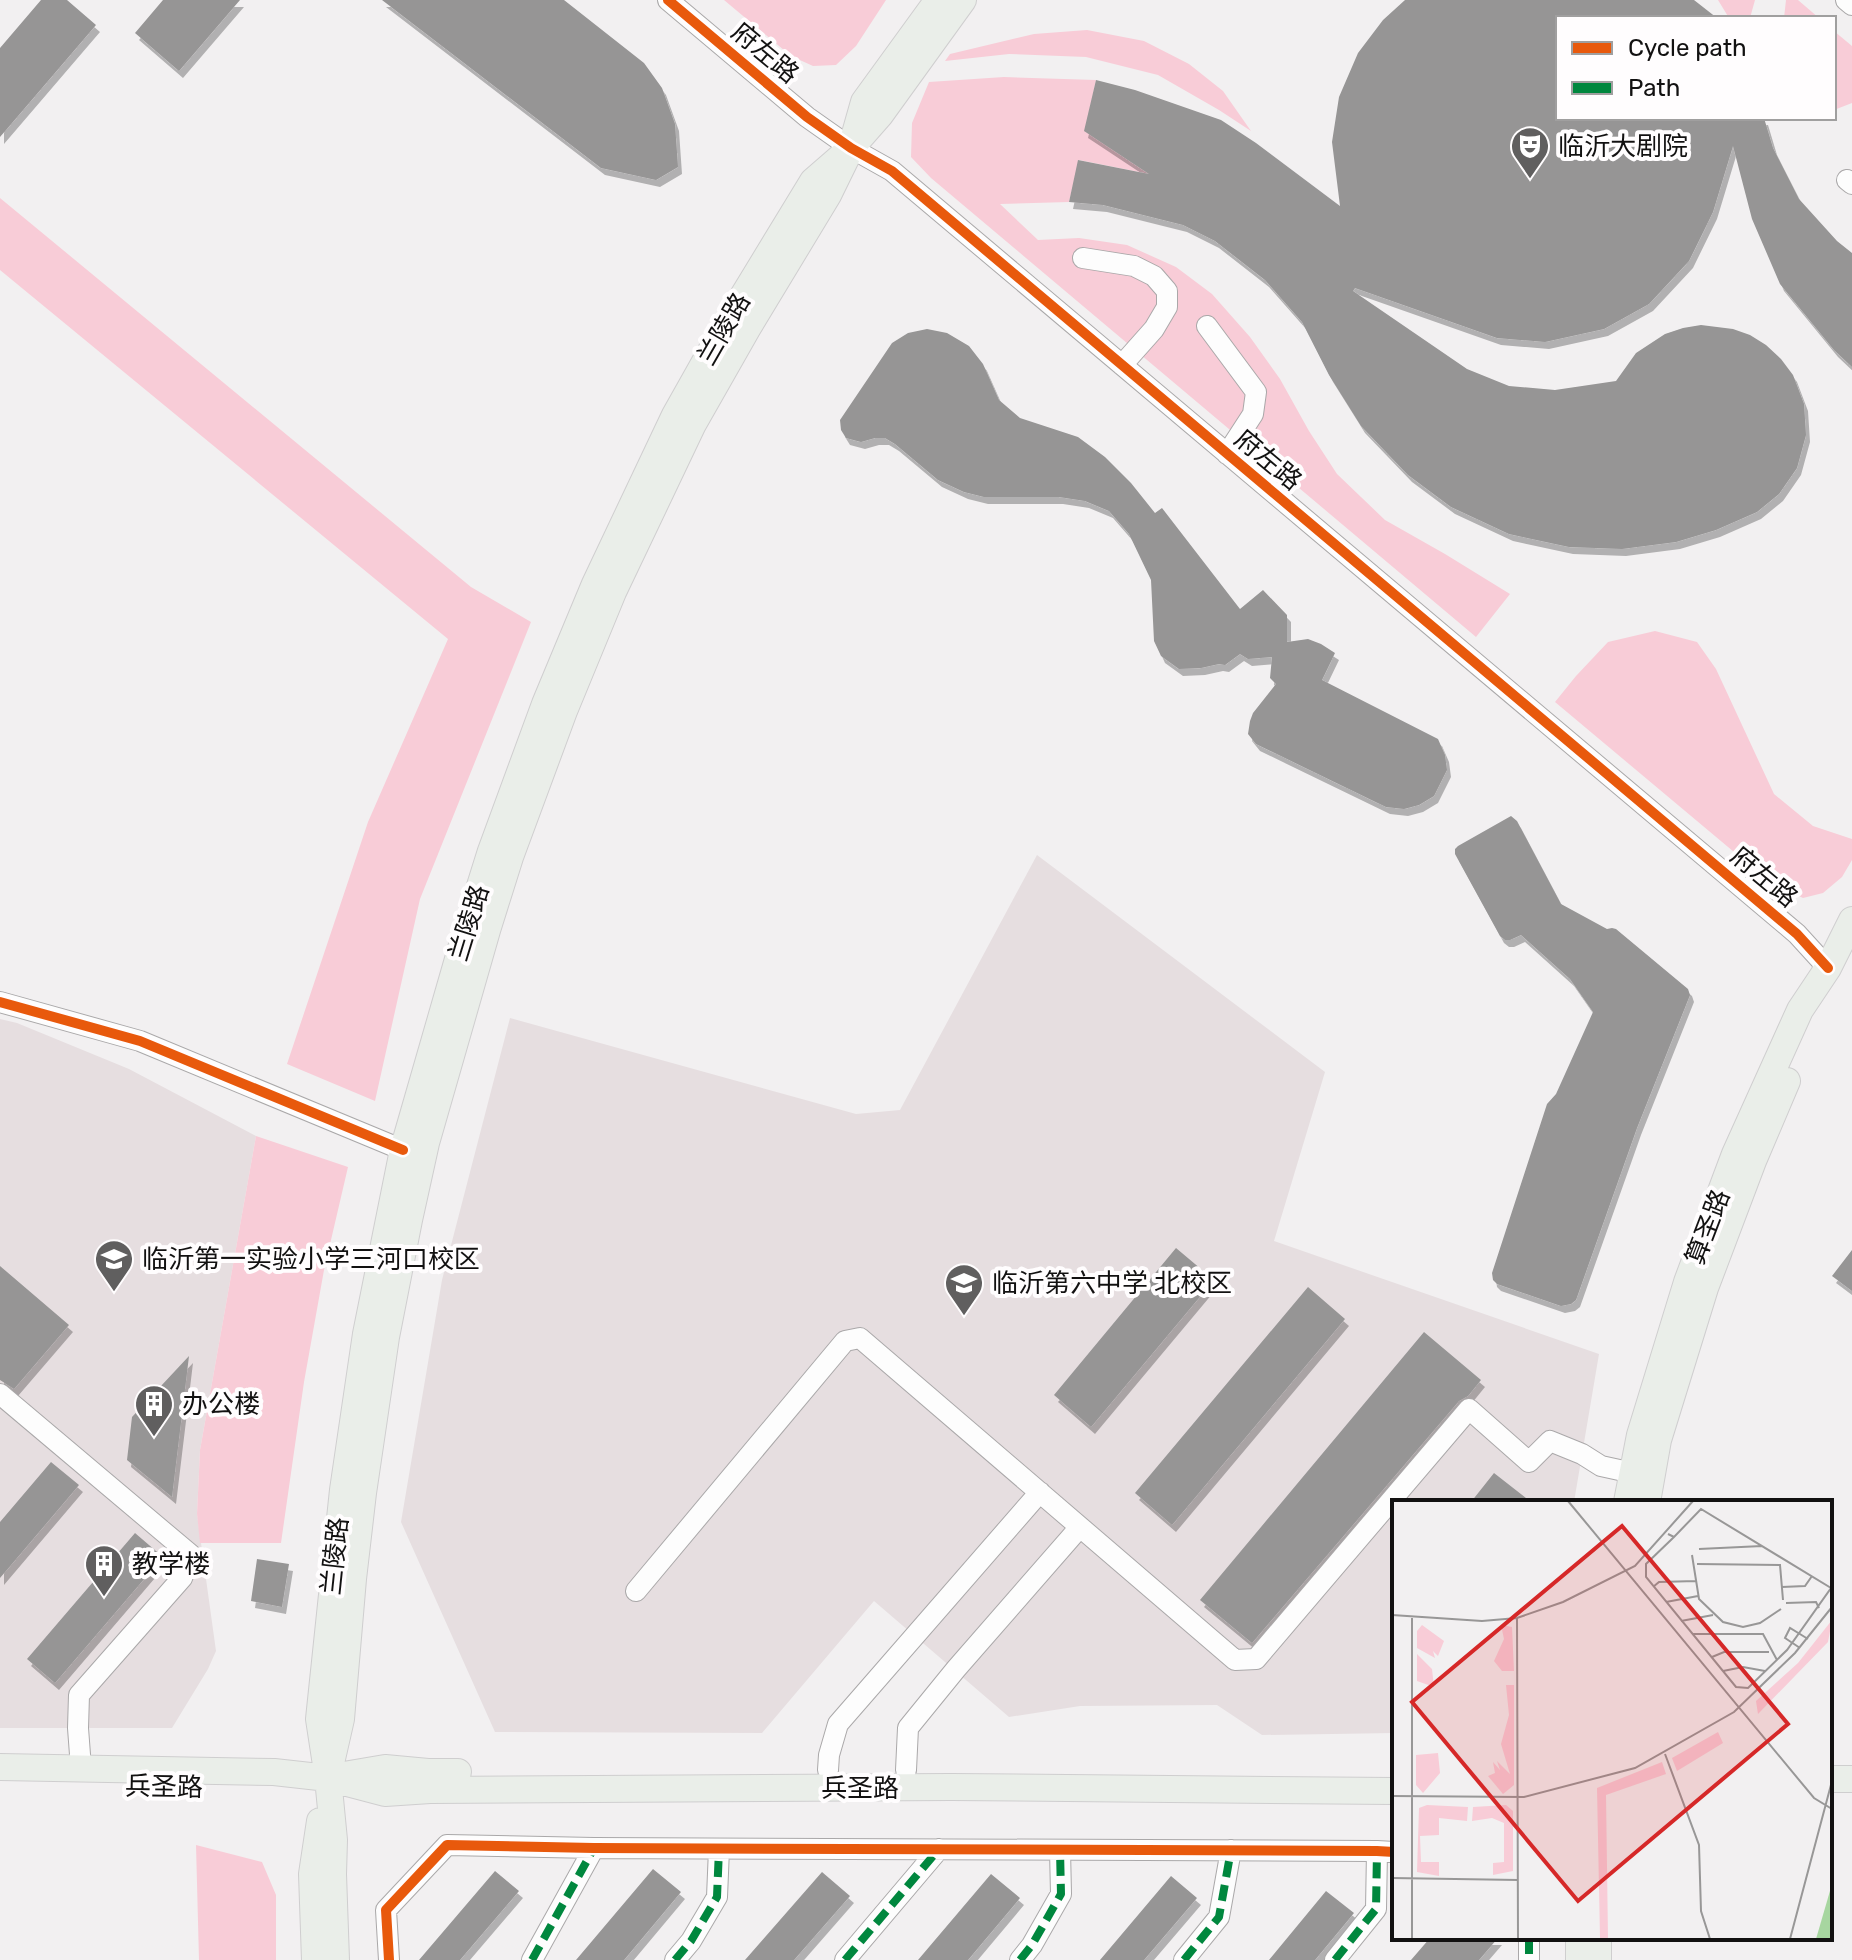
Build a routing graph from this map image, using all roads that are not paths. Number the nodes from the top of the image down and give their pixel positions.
1 (668, 0) edge
2 (685, 0) edge
3 (938, 0) edge
4 (963, 0) edge
5 (1846, 0) edge
6 (1852, 5) edge
7 (851, 148) junction
8 (1083, 258) dead end
9 (1207, 326) dead end
10 (1122, 365) junction
11 (1227, 454) junction
12 (1852, 920) edge
13 (1852, 944) edge
14 (1828, 968) junction
15 (0, 1002) edge
16 (403, 1150) junction
17 (0, 1394) edge
18 (1633, 1473) junction
19 (1040, 1492) junction
20 (1627, 1500) edge
21 (1647, 1500) edge
22 (1080, 1527) junction
23 (636, 1591) dead end
24 (0, 1767) edge
25 (81, 1768) junction
26 (828, 1770) junction
27 (906, 1770) junction
28 (1392, 1774) edge
29 (328, 1778) junction
30 (0, 1785) edge
31 (1392, 1791) edge
32 (594, 1848) junction
33 (719, 1849) junction
34 (939, 1849) junction
35 (1060, 1850) junction
36 (1231, 1850) junction
37 (1386, 1852) edge
38 (315, 1960) edge
39 (336, 1960) edge
40 (389, 1960) edge
41 (532, 1960) edge
42 (675, 1960) edge
43 (845, 1960) edge
44 (1020, 1960) edge
45 (1184, 1960) edge
46 (1335, 1960) edge

1 - 7 street, 府左路
2 - 7 street, 府左路
3 - 7 main road, 兰陵路
4 - 7 main road, 兰陵路
5 - 6 street
7 - 10 street, 府左路
7 - 14 street, 府左路
7 - 16 main road, 兰陵路
7 - 29 main road, 兰陵路
8 - 10 street
9 - 11 street
10 - 11 street, 府左路
11 - 14 street, 府左路
12 - 14 main road, 算圣路
13 - 14 main road, 算圣路
14 - 18 main road, 算圣路
14 - 21 main road, 算圣路
15 - 16 street
16 - 29 main road, 兰陵路
17 - 25 street
18 - 20 main road, 算圣路
18 - 22 street
19 - 22 street
19 - 23 street
19 - 26 street
22 - 27 street
24 - 25 main road, 兵圣路
25 - 29 main road, 兵圣路
26 - 27 main road, 兵圣路
26 - 29 main road, 兵圣路
27 - 28 main road, 兵圣路
29 - 30 main road, 兵圣路
29 - 31 main road, 兵圣路
29 - 38 main road, 兰陵路
29 - 39 main road, 兰陵路
32 - 33 street
32 - 40 street
32 - 41 street
33 - 34 street
33 - 42 street
34 - 35 street
34 - 43 street
35 - 36 street
35 - 44 street
36 - 37 street
36 - 45 street
37 - 46 street

